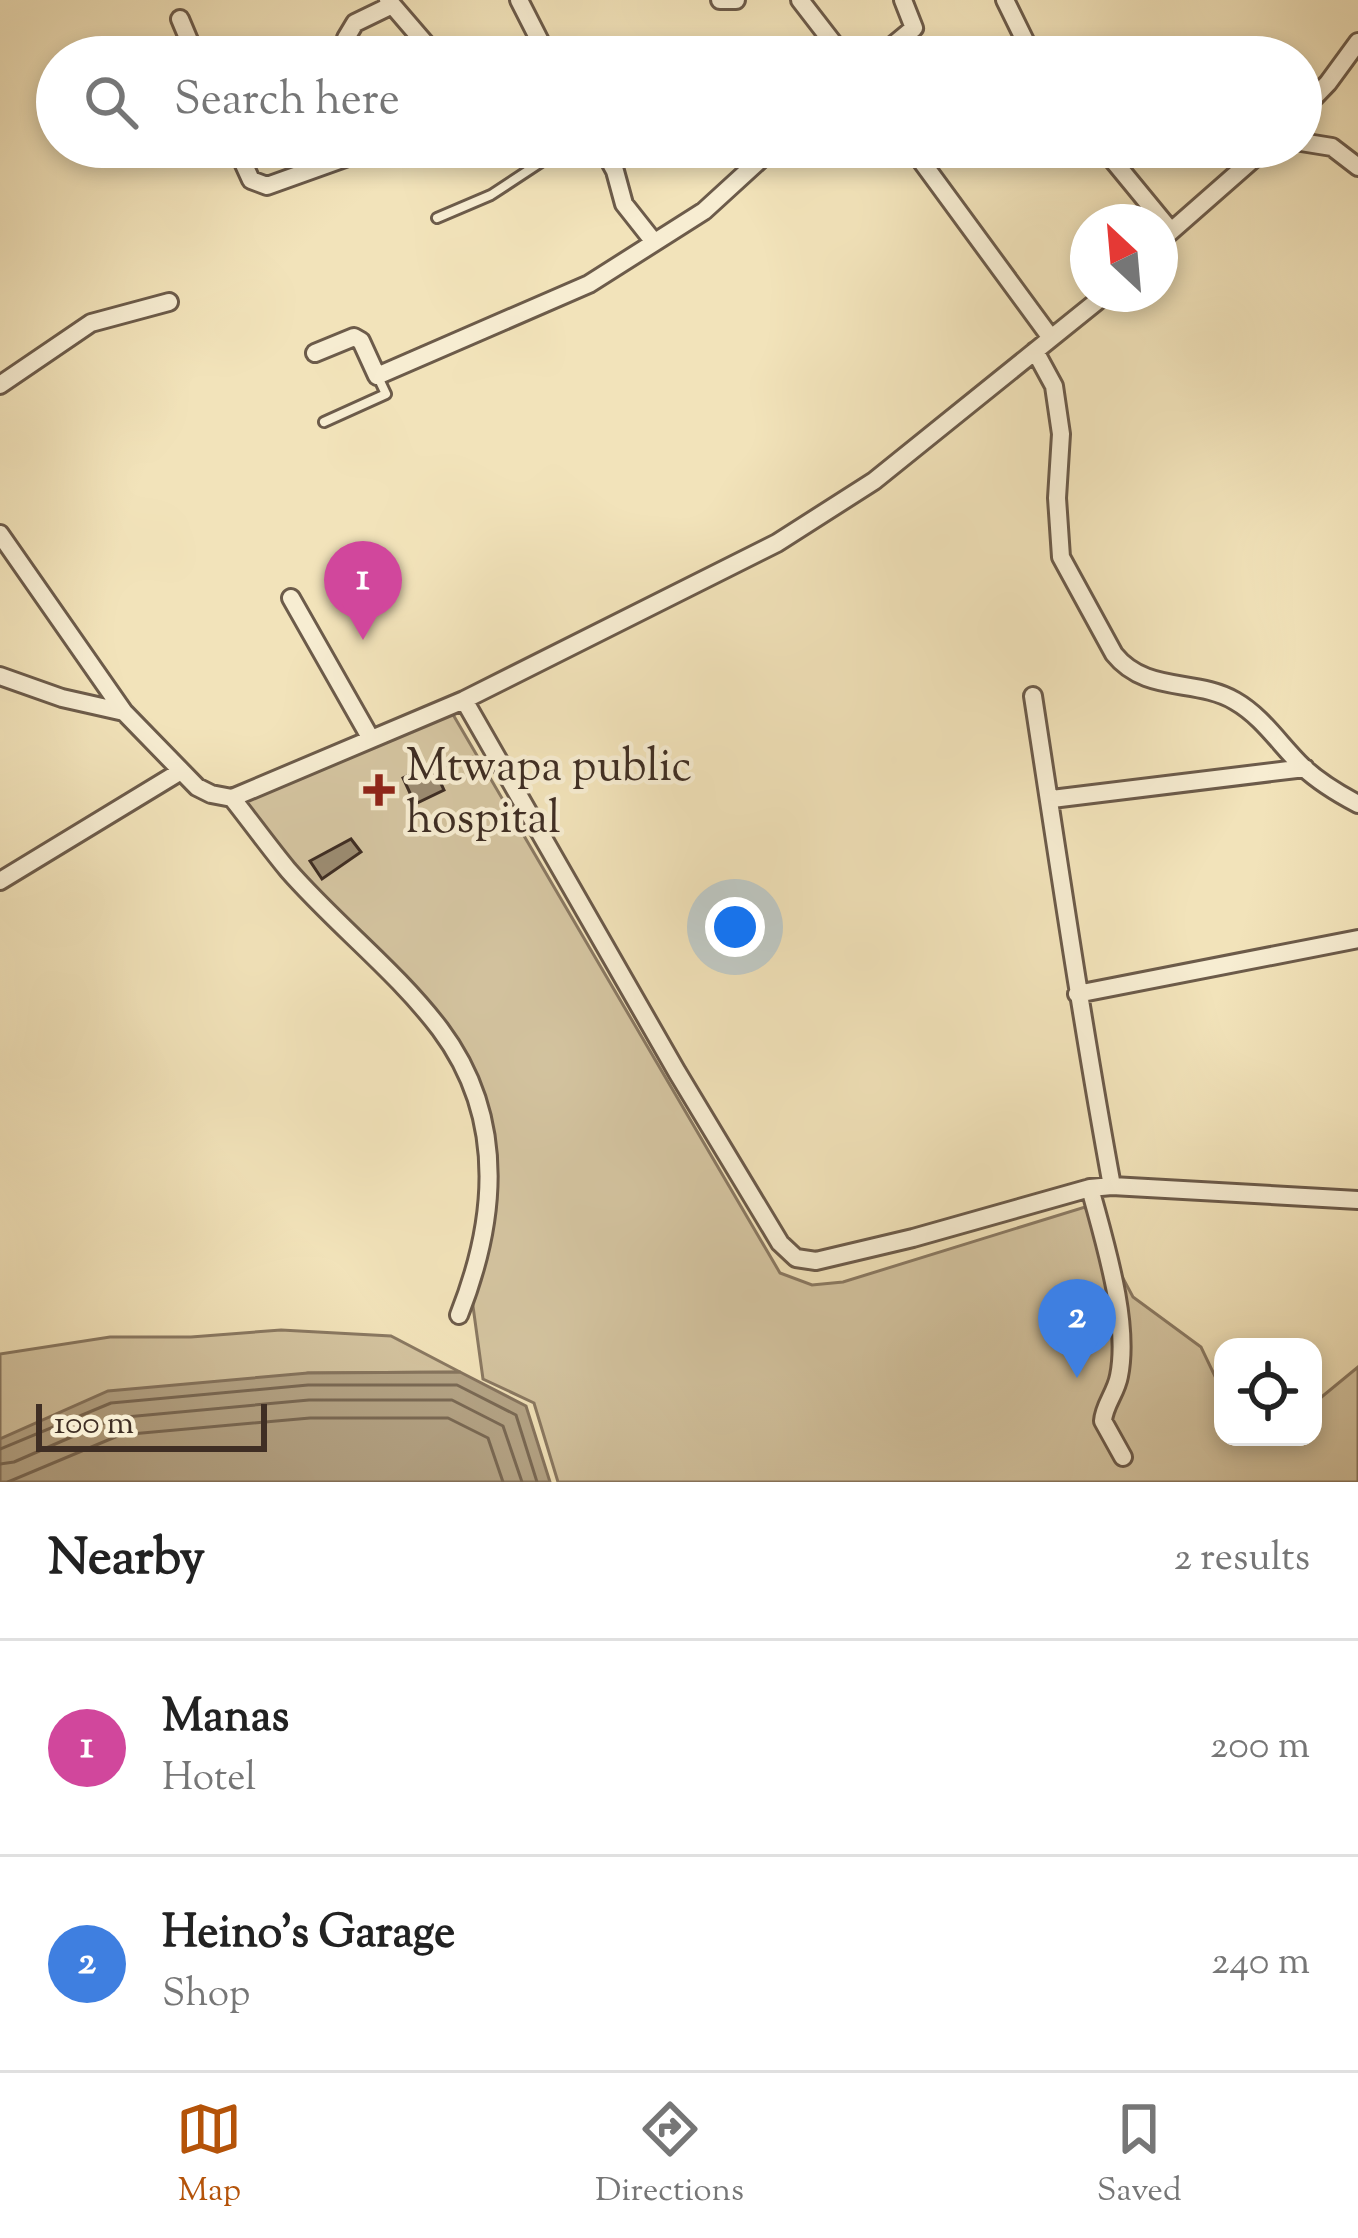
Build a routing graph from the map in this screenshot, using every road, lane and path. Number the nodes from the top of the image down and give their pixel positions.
1 (519, 0) edge
2 (720, 0) edge
3 (736, 0) edge
4 (800, 0) edge
5 (903, 0) edge
6 (1005, 0) edge
7 (389, 3) edge
8 (180, 19) dead end
9 (187, 36) edge
10 (347, 36) edge
11 (418, 36) edge
12 (537, 36) edge
13 (828, 36) edge
14 (904, 36) edge
15 (1023, 36) edge
16 (1358, 42) edge
17 (1322, 86) edge
18 (1322, 146) edge
19 (1358, 167) edge
20 (246, 168) edge
21 (317, 168) edge
22 (532, 168) edge
23 (614, 168) edge
24 (751, 168) edge
25 (926, 168) edge
26 (1117, 168) edge
27 (1244, 168) edge
28 (1142, 204) edge
29 (436, 218) dead end
30 (1178, 225) edge
31 (654, 242) junction
32 (170, 302) dead end
33 (1084, 312) edge
34 (1051, 338) junction
35 (1035, 351) junction
36 (315, 352) dead end
37 (377, 376) junction
38 (0, 385) edge
39 (324, 422) dead end
40 (0, 535) edge
41 (291, 598) dead end
42 (0, 676) edge
43 (1033, 696) dead end
44 (464, 700) junction
45 (124, 712) junction
46 (370, 739) junction
47 (1305, 769) junction
48 (181, 771) junction
49 (232, 798) junction
50 (1052, 800) junction
51 (1358, 804) edge
52 (0, 881) edge
53 (1358, 939) edge
54 (1077, 994) junction
55 (1112, 1186) junction
56 (1090, 1188) junction
57 (1358, 1199) edge
58 (459, 1315) dead end
59 (1123, 1457) dead end

1 - 12 street
2 - 3 street
4 - 13 street
5 - 14 street
6 - 15 street
7 - 10 street
7 - 11 street
8 - 9 street
16 - 17 street
18 - 19 street
20 - 21 street
22 - 29 lane
23 - 31 street
24 - 31 street
25 - 34 street
26 - 28 street
27 - 30 street
31 - 37 street
32 - 38 street
33 - 34 street
34 - 35 street
35 - 44 street
35 - 47 street
36 - 37 street
37 - 39 lane
40 - 45 street
41 - 46 street
42 - 45 street
43 - 50 street
44 - 46 street
44 - 56 street
45 - 48 street
46 - 49 street
47 - 50 street
47 - 51 street
48 - 49 street
48 - 52 street
49 - 58 street
50 - 54 street
53 - 54 street
54 - 55 street
55 - 56 street
55 - 57 street
56 - 59 street

